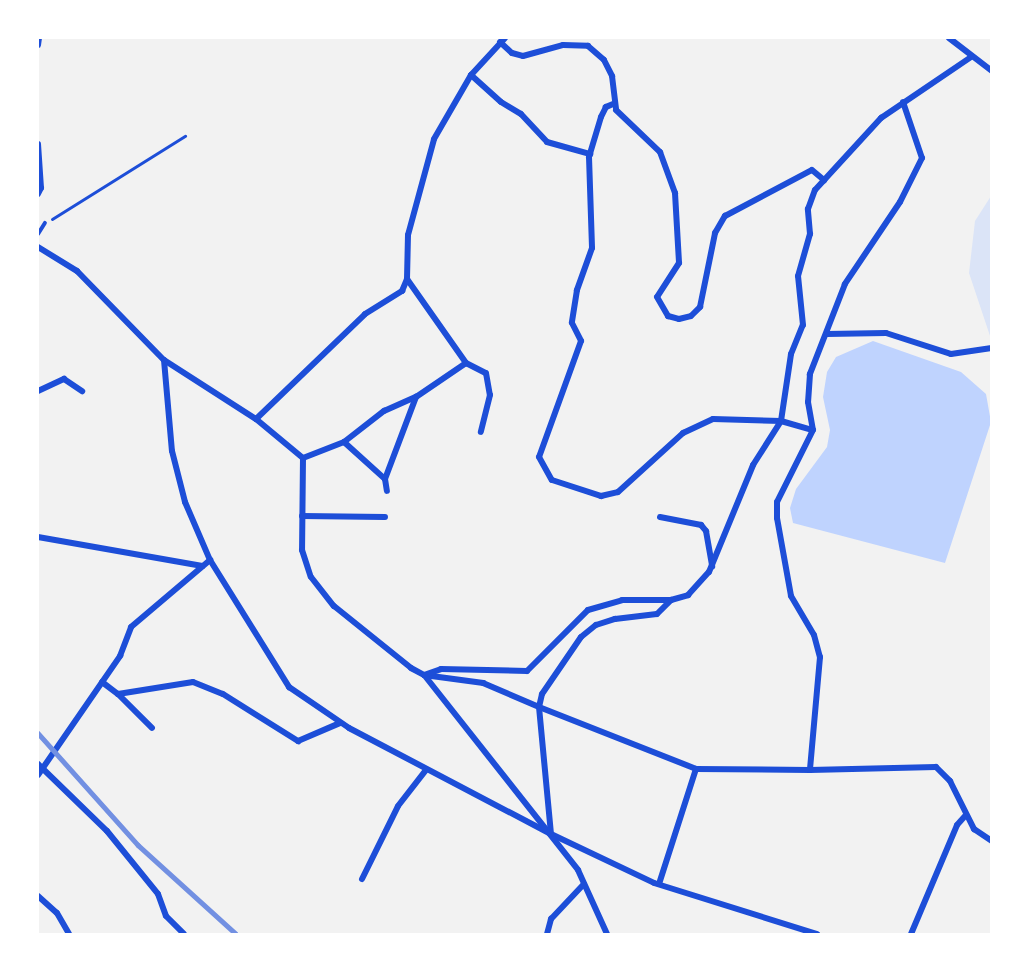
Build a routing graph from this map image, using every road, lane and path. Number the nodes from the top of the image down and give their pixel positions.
1 (39, 38) edge
2 (949, 38) edge
3 (503, 40) edge
4 (38, 45) edge
5 (971, 57) junction
6 (992, 70) edge
7 (471, 75) junction
8 (903, 102) junction
9 (613, 104) junction
10 (185, 136) dead end
11 (38, 144) edge
12 (590, 154) junction
13 (39, 173) edge
14 (824, 180) junction
15 (38, 194) edge
16 (45, 223) joint
17 (38, 234) edge
18 (38, 247) edge
19 (407, 279) junction
20 (827, 334) junction
21 (992, 348) edge
22 (164, 360) junction
23 (466, 363) junction
24 (38, 391) edge
25 (82, 391) dead end
26 (416, 397) junction
27 (256, 419) junction
28 (781, 421) junction
29 (813, 430) junction
30 (481, 432) dead end
31 (344, 442) junction
32 (303, 458) junction
33 (385, 479) junction
34 (387, 491) dead end
35 (302, 516) junction
36 (385, 517) dead end
37 (660, 517) dead end
38 (38, 537) edge
39 (210, 560) junction
40 (202, 566) junction
41 (712, 566) junction
42 (671, 600) junction
43 (424, 675) junction
44 (102, 682) junction
45 (118, 694) junction
46 (538, 706) junction
47 (340, 723) junction
48 (152, 728) dead end
49 (41, 764) edge
50 (696, 769) junction
51 (426, 770) junction
52 (810, 770) junction
53 (38, 775) edge
54 (965, 816) junction
55 (550, 834) junction
56 (992, 841) edge
57 (362, 879) dead end
58 (584, 884) junction
59 (659, 884) junction
60 (38, 896) edge
61 (69, 934) edge
62 (184, 934) edge
63 (547, 934) edge
64 (607, 934) edge
65 (817, 934) edge
66 (910, 934) edge

1 - 4 street
2 - 5 street
3 - 7 street
3 - 9 street
5 - 6 street
5 - 8 street
7 - 12 street
7 - 19 street
8 - 14 street
8 - 20 street
9 - 12 street
9 - 14 street
10 - 16 path
11 - 13 street
12 - 28 street
13 - 15 street
14 - 28 street
16 - 17 lane
18 - 22 street
19 - 23 street
19 - 27 street
20 - 21 street
20 - 29 street
22 - 27 street
22 - 39 street
23 - 26 street
23 - 30 street
24 - 25 street
26 - 31 street
26 - 33 street
27 - 32 street
28 - 29 street
28 - 41 street
29 - 52 street
31 - 32 street
31 - 33 street
32 - 35 street
33 - 34 street
35 - 36 street
35 - 43 street
37 - 41 street
38 - 40 street
39 - 40 street
39 - 47 street
40 - 44 street
41 - 42 street
42 - 43 street
42 - 46 street
43 - 46 street
43 - 55 street
44 - 45 street
44 - 49 street
45 - 47 street
45 - 48 street
46 - 50 street
46 - 55 street
47 - 51 street
49 - 53 street
49 - 62 street
50 - 52 street
50 - 59 street
51 - 55 street
51 - 57 street
52 - 54 street
54 - 56 street
54 - 66 street
55 - 58 street
55 - 59 street
58 - 63 street
58 - 64 street
59 - 65 street
60 - 61 street

